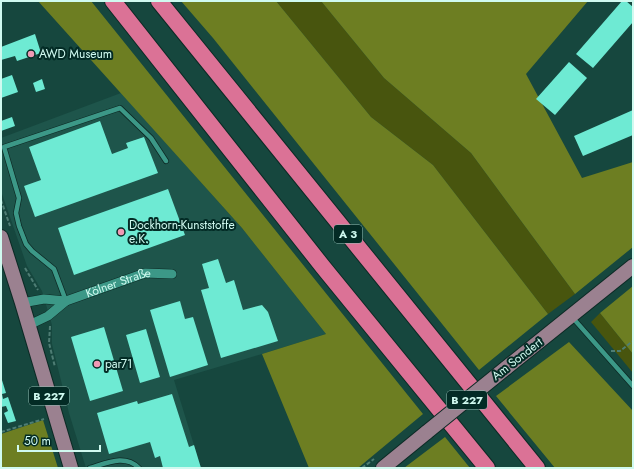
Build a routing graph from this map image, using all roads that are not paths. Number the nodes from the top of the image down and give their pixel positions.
1 (114, 1) edge
2 (159, 1) edge
3 (166, 161) dead end
4 (6, 232) edge
5 (633, 266) edge
6 (172, 274) dead end
7 (66, 301) junction
8 (22, 303) junction
9 (572, 316) junction
10 (29, 325) junction
11 (633, 386) edge
12 (71, 468) edge
13 (90, 468) edge
14 (139, 468) edge
15 (383, 468) edge
16 (487, 468) edge
17 (537, 468) edge

1 - 16 highway
2 - 17 highway, A 3
3 - 7 lane
4 - 8 main road, B 227
5 - 9 main road, Am Sondert / B 227
6 - 7 street, Kölner Straße
7 - 8 street, Kölner Straße
7 - 10 street, Kölner Straße
8 - 10 main road, B 227
9 - 11 lane
9 - 15 main road, Am Sondert / B 227, bridge
10 - 12 main road, B 227
13 - 14 lane

